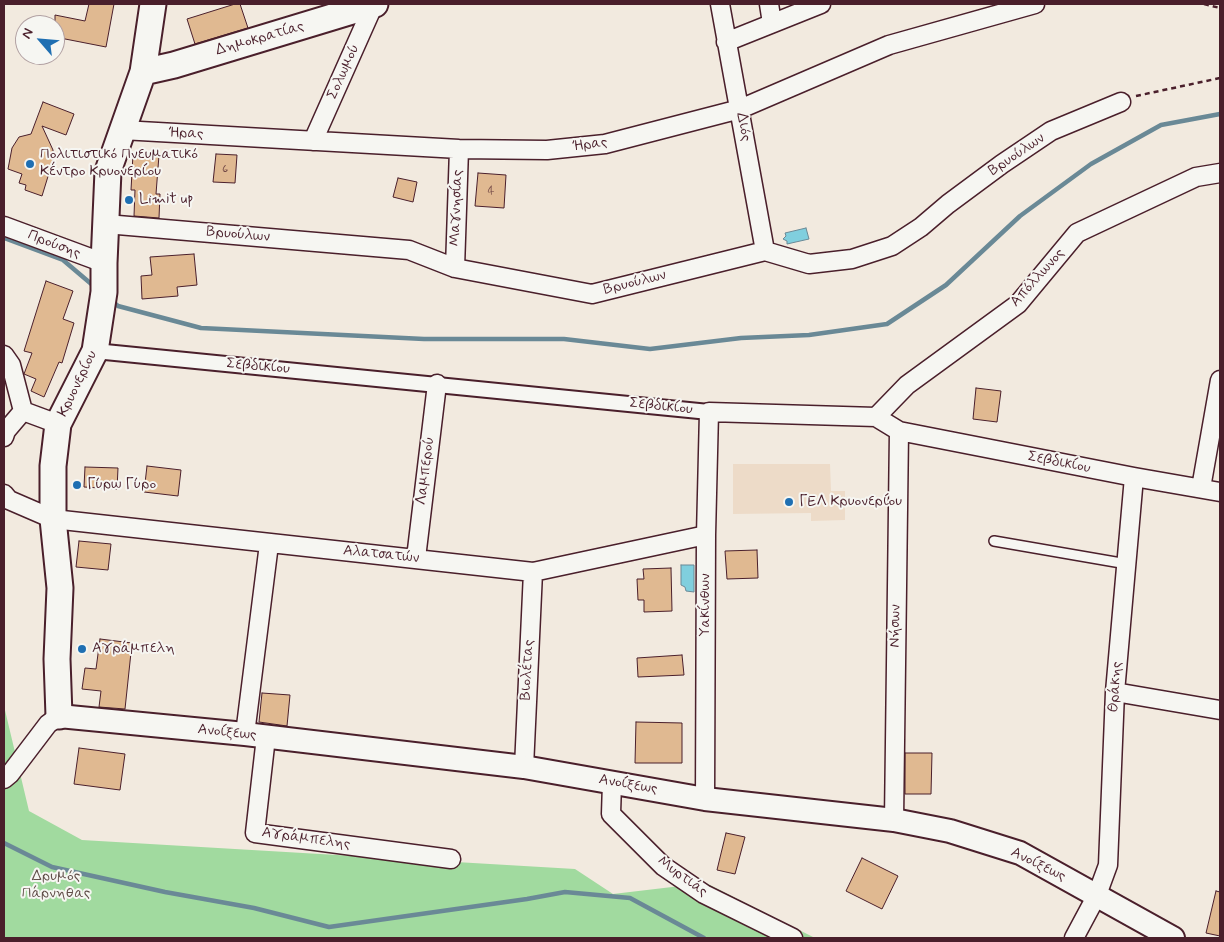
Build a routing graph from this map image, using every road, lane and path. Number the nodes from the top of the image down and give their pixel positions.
1 (153, 4) edge
2 (375, 4) edge
3 (720, 4) edge
4 (769, 4) edge
5 (821, 4) edge
6 (1035, 4) edge
7 (1204, 4) edge
8 (1220, 8) edge
9 (772, 24) junction
10 (726, 42) junction
11 (143, 72) junction
12 (1220, 78) edge
13 (1122, 102) joint
14 (740, 109) junction
15 (122, 130) junction
16 (313, 141) junction
17 (459, 149) junction
18 (1220, 173) edge
19 (106, 224) junction
20 (4, 226) edge
21 (765, 251) junction
22 (104, 264) junction
23 (455, 268) junction
24 (95, 351) junction
25 (4, 355) edge
26 (1220, 380) edge
27 (438, 384) junction
28 (23, 411) junction
29 (709, 412) junction
30 (876, 417) junction
31 (58, 424) junction
32 (899, 431) junction
33 (4, 437) edge
34 (1134, 477) junction
35 (1201, 488) junction
36 (1220, 492) edge
37 (4, 494) edge
38 (53, 519) junction
39 (706, 535) junction
40 (994, 541) dead end
41 (269, 544) junction
42 (416, 558) junction
43 (1127, 564) junction
44 (533, 572) junction
45 (1115, 692) junction
46 (1220, 710) edge
47 (59, 716) junction
48 (255, 736) junction
49 (524, 767) junction
50 (4, 779) edge
51 (612, 783) junction
52 (705, 799) junction
53 (894, 820) junction
54 (451, 859) dead end
55 (1097, 895) junction
56 (793, 938) edge
57 (1074, 938) edge
58 (1173, 938) edge

1 - 11 main road, Κρυονερίου
2 - 11 main road, Δημοκρατίας
2 - 16 street, Σολωμού
3 - 10 street, Διός
4 - 9 street
5 - 9 street
6 - 14 street, Ήρας
7 - 8 path
9 - 10 street
10 - 14 street, Διός
11 - 15 main road, Κρυονερίου
12 - 13 path
13 - 21 street, Βρυούλων
14 - 17 street, Ήρας
14 - 21 street, Διός
15 - 16 street, Ήρας
15 - 19 main road, Κρυονερίου
16 - 17 street, Ήρας
17 - 23 street, Μαγνησίας
18 - 30 street, Απόλλωνος
19 - 22 main road, Κρυονερίου
19 - 23 street, Βρυούλων
20 - 22 street, Προύσης
21 - 23 street, Βρυούλων
22 - 24 main road, Κρυονερίου
24 - 27 street, Σεβδικίου
24 - 31 main road, Κρυονερίου
25 - 28 street
26 - 35 street
27 - 29 street, Σεβδικίου
27 - 42 street, Λαμπερού
28 - 31 street
28 - 33 street
29 - 30 street, Σεβδικίου
29 - 39 street, Υακίνθων
30 - 32 street, Σεβδικίου
31 - 38 main road, Κρυονερίου
32 - 34 street, Σεβδικίου
32 - 53 street, Νήσων
34 - 35 street, Σεβδικίου
34 - 43 street, Θράκης
35 - 36 street, Σεβδικίου
37 - 38 street, Αλατσατών
38 - 41 street, Αλατσατών
38 - 47 main road, Κρυονερίου
39 - 44 street, Αλατσατών
39 - 52 street, Υακίνθων
40 - 43 lane
41 - 42 street, Αλατσατών
41 - 48 street, Αγράμπελης
42 - 44 street, Αλατσατών
43 - 45 street, Θράκης
44 - 49 street, Βιολέτας
45 - 46 street
45 - 55 street, Θράκης
47 - 48 street, Ανοίξεως
47 - 50 street
48 - 49 street, Ανοίξεως
48 - 54 street, Αγράμπελης
49 - 51 street, Ανοίξεως
51 - 52 street, Ανοίξεως
51 - 56 street, Μυρτιάς
52 - 53 street, Ανοίξεως
53 - 55 street, Ανοίξεως
55 - 57 street, Θράκης
55 - 58 street, Ανοίξεως

